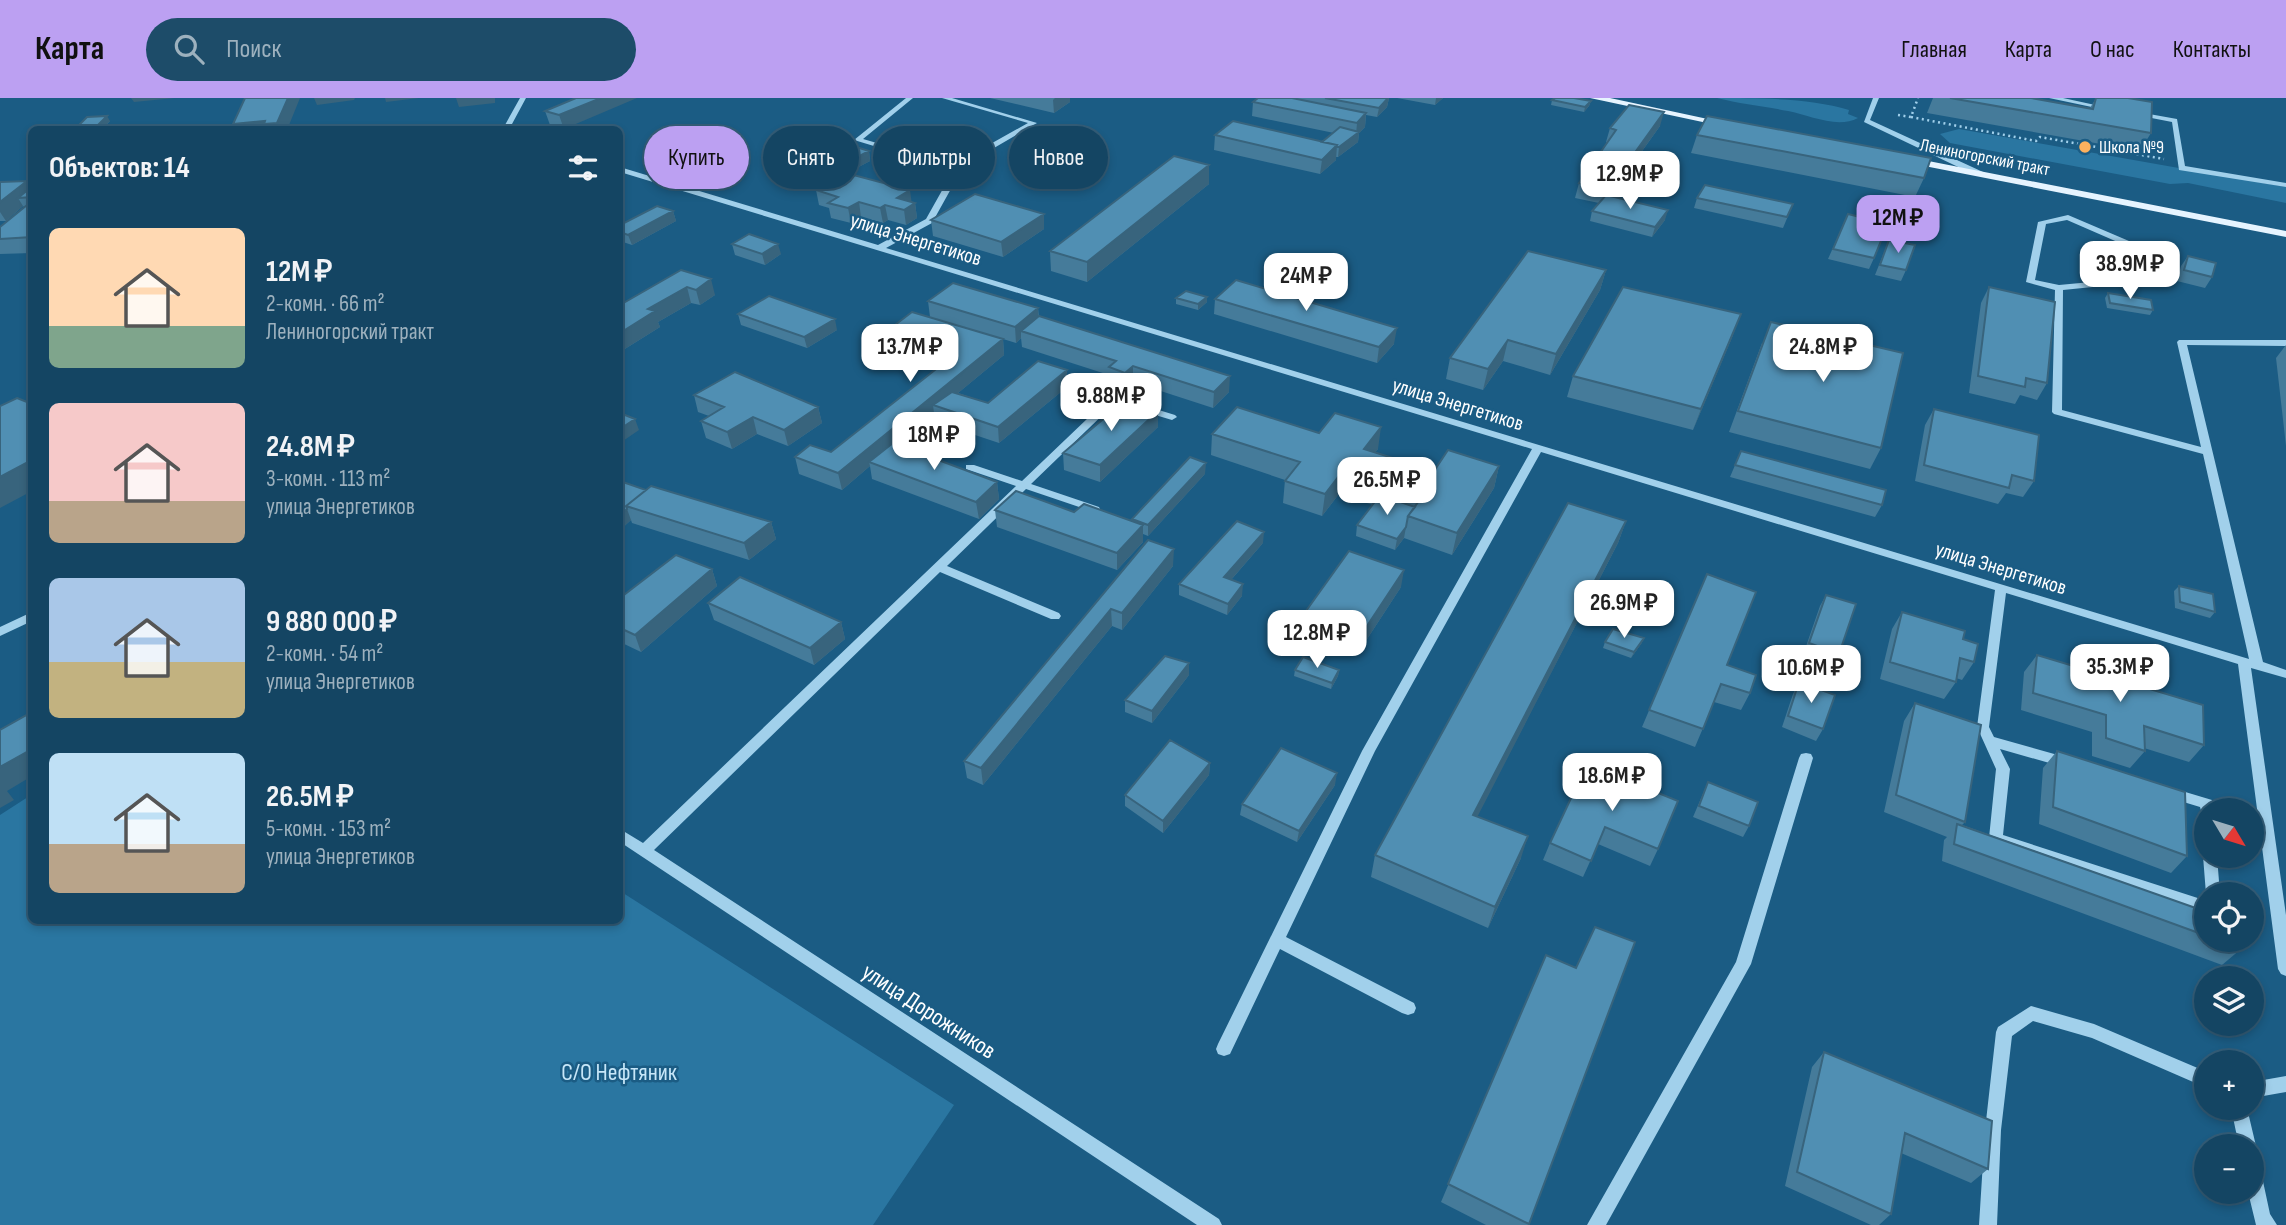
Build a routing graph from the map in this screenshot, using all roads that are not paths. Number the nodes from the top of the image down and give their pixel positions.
1 (523, 98) edge
2 (910, 98) edge
3 (945, 98) edge
4 (1595, 98) edge
5 (1876, 98) edge
6 (2052, 98) edge
7 (2121, 110) edge
8 (2134, 113) edge
9 (1732, 125) edge
10 (509, 126) edge
11 (875, 126) edge
12 (873, 128) edge
13 (873, 144) edge
14 (995, 144) edge
15 (1897, 158) edge
16 (623, 171) edge
17 (1980, 174) junction
18 (2286, 185) edge
19 (946, 189) edge
20 (2286, 234) edge
21 (879, 248) junction
22 (2059, 288) junction
23 (2286, 343) edge
24 (1172, 417) dead end
25 (1538, 448) junction
26 (2208, 452) junction
27 (970, 467) dead end
28 (1024, 485) junction
29 (1113, 515) edge
30 (939, 567) junction
31 (2001, 588) junction
32 (1055, 616) dead end
33 (28, 618) edge
34 (0, 632) edge
35 (2250, 663) junction
36 (2286, 674) edge
37 (1990, 741) junction
38 (1806, 758) dead end
39 (2079, 767) edge
40 (2155, 789) edge
41 (2194, 800) edge
42 (623, 837) edge
43 (644, 851) junction
44 (2194, 903) edge
45 (1276, 940) junction
46 (2286, 969) edge
47 (1408, 1008) dead end
48 (1224, 1049) dead end
49 (2194, 1074) edge
50 (2286, 1084) edge
51 (2264, 1088) edge
52 (2259, 1204) edge
53 (1213, 1225) edge
54 (1596, 1225) edge
55 (1988, 1225) edge
56 (2267, 1225) edge

1 - 10 street
2 - 11 street
3 - 14 street
4 - 9 main road
5 - 17 street
6 - 7 street
8 - 18 street
12 - 13 street
15 - 17 main road, Лениногорский тракт
16 - 21 street, улица Энергетиков
17 - 20 main road, Лениногорский тракт
19 - 21 street
21 - 25 street, улица Энергетиков
22 - 22 street
22 - 26 street
23 - 26 street
24 - 28 street
25 - 31 street, улица Энергетиков
25 - 45 street
26 - 35 street
27 - 28 street
28 - 29 street
28 - 30 street
30 - 32 street
30 - 43 street
31 - 35 street, улица Энергетиков
31 - 37 street
33 - 34 street
35 - 36 street, улица Энергетиков
35 - 46 street
37 - 39 street
37 - 44 street
38 - 54 street
40 - 41 street
42 - 43 street, улица Дорожников
43 - 53 street, улица Дорожников
45 - 47 street
45 - 48 street
49 - 55 street
50 - 51 street
52 - 56 street

